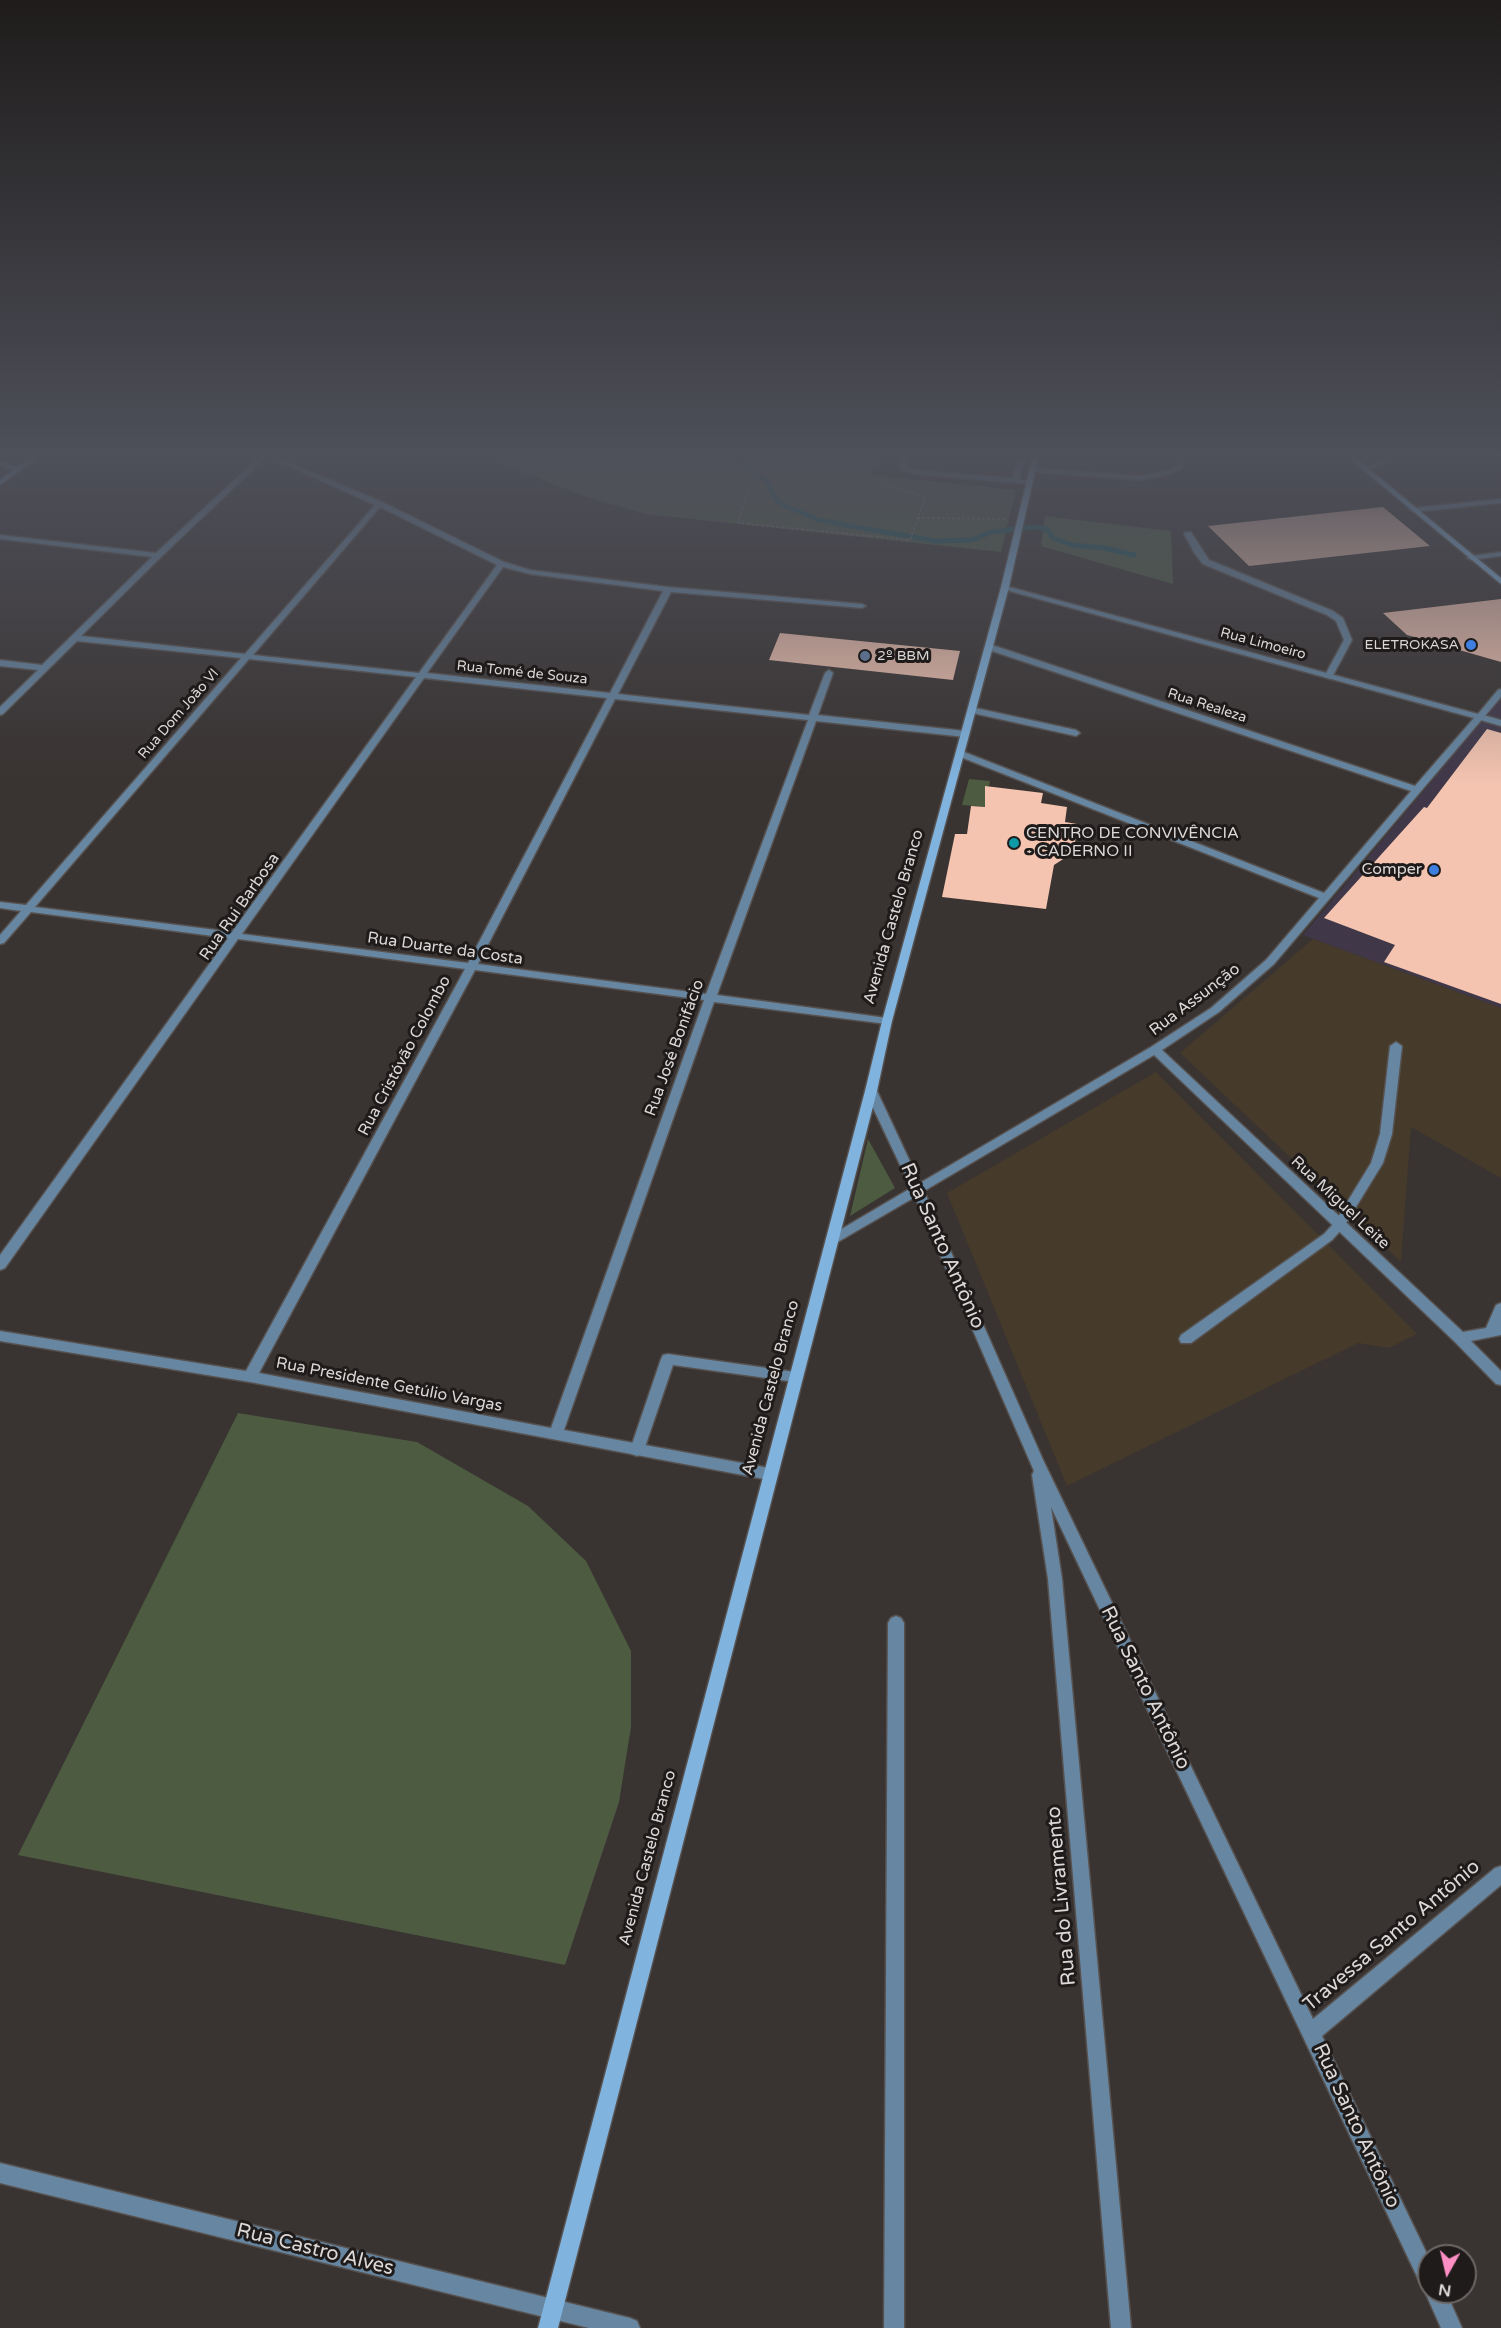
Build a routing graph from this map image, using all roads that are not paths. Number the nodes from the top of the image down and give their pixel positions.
1 (145, 568) edge
2 (324, 568) edge
3 (498, 568) edge
4 (514, 568) edge
5 (1009, 568) edge
6 (1220, 568) edge
7 (1483, 568) edge
8 (1501, 582) edge
9 (1005, 587) junction
10 (668, 589) junction
11 (862, 606) dead end
12 (75, 638) junction
13 (989, 647) junction
14 (247, 657) junction
15 (0, 663) edge
16 (45, 668) junction
17 (829, 674) dead end
18 (422, 676) junction
19 (1328, 676) junction
20 (1501, 692) edge
21 (612, 696) junction
22 (971, 710) junction
23 (0, 712) edge
24 (1480, 717) junction
25 (813, 718) junction
26 (1501, 723) edge
27 (1076, 733) dead end
28 (966, 734) junction
29 (961, 754) junction
30 (1417, 790) junction
31 (1325, 897) junction
32 (0, 906) edge
33 (28, 909) junction
34 (238, 935) junction
35 (0, 941) edge
36 (471, 968) junction
37 (710, 999) junction
38 (886, 1021) junction
39 (1396, 1046) dead end
40 (1155, 1050) junction
41 (871, 1091) junction
42 (918, 1191) junction
43 (1339, 1225) junction
44 (832, 1240) junction
45 (0, 1265) edge
46 (1501, 1308) edge
47 (1496, 1331) edge
48 (0, 1336) edge
49 (1460, 1338) junction
50 (1186, 1339) dead end
51 (250, 1377) junction
52 (795, 1377) junction
53 (1501, 1380) edge
54 (555, 1435) junction
55 (637, 1450) junction
56 (1037, 1462) junction
57 (769, 1474) junction
58 (896, 1623) dead end
59 (1501, 1874) edge
60 (1311, 2033) junction
61 (0, 2173) edge
62 (1417, 2255) edge
63 (1441, 2304) edge
64 (550, 2318) edge
65 (630, 2328) edge
66 (894, 2328) edge
67 (1121, 2328) edge
68 (1452, 2328) edge

1 - 12 street
2 - 14 street, Rua Dom João VI
3 - 18 street, Rua Rui Barbosa
4 - 10 street
5 - 9 street, Avenida Castelo Branco
6 - 19 street
7 - 8 street
9 - 13 street, Avenida Castelo Branco
9 - 19 street, Rua Limoeiro
10 - 11 street
10 - 21 street, Rua Cristóvão Colombo
12 - 14 street, Rua Tomé de Souza
12 - 16 street
13 - 22 street, Avenida Castelo Branco
13 - 30 street, Rua Realeza
14 - 18 street, Rua Tomé de Souza
14 - 33 street, Rua Dom João VI
15 - 16 street
16 - 23 street
17 - 25 street, Rua José Bonifácio
18 - 21 street, Rua Tomé de Souza
18 - 34 street, Rua Rui Barbosa
19 - 24 street, Rua Limoeiro
20 - 24 street, Rua Assunção
21 - 25 street, Rua Tomé de Souza
21 - 36 street, Rua Cristóvão Colombo
22 - 27 street
22 - 28 street, Avenida Castelo Branco
24 - 26 street, Rua Limoeiro
24 - 30 street, Rua Assunção
25 - 28 street, Rua Tomé de Souza
25 - 37 street, Rua José Bonifácio
28 - 29 street, Avenida Castelo Branco
29 - 31 street
29 - 38 street, Avenida Castelo Branco
30 - 31 street, Rua Assunção
31 - 40 street, Rua Assunção
32 - 33 street, Rua Duarte da Costa
33 - 34 street, Rua Duarte da Costa
33 - 35 street, Rua Dom João VI
34 - 36 street, Rua Duarte da Costa
34 - 45 street, Rua Rui Barbosa
36 - 37 street, Rua Duarte da Costa
36 - 51 street, Rua Cristóvão Colombo
37 - 38 street, Rua Duarte da Costa
37 - 54 street, Rua José Bonifácio
38 - 41 street, Avenida Castelo Branco
39 - 43 street
40 - 42 street, Rua Assunção
40 - 43 street, Rua Miguel Leite
41 - 42 street, Rua Santo Antônio
41 - 44 street, Avenida Castelo Branco
42 - 44 street, Rua Assunção
42 - 56 street, Rua Santo Antônio
43 - 49 street, Rua Miguel Leite
43 - 50 street
44 - 52 street, Avenida Castelo Branco
46 - 47 street
47 - 49 street
48 - 51 street, Rua Presidente Getúlio Vargas
49 - 53 street, Rua Miguel Leite
51 - 54 street, Rua Presidente Getúlio Vargas
52 - 55 street
52 - 57 street, Avenida Castelo Branco
54 - 55 street, Rua Presidente Getúlio Vargas
55 - 57 street, Rua Presidente Getúlio Vargas
56 - 60 street, Rua Santo Antônio
56 - 67 street, Rua do Livramento
57 - 64 street, Avenida Castelo Branco
58 - 66 street
59 - 60 street, Travessa Santo Antônio
60 - 62 street, Rua Santo Antônio
61 - 64 street, Rua Castro Alves
63 - 68 street
64 - 65 street, Rua Castro Alves

